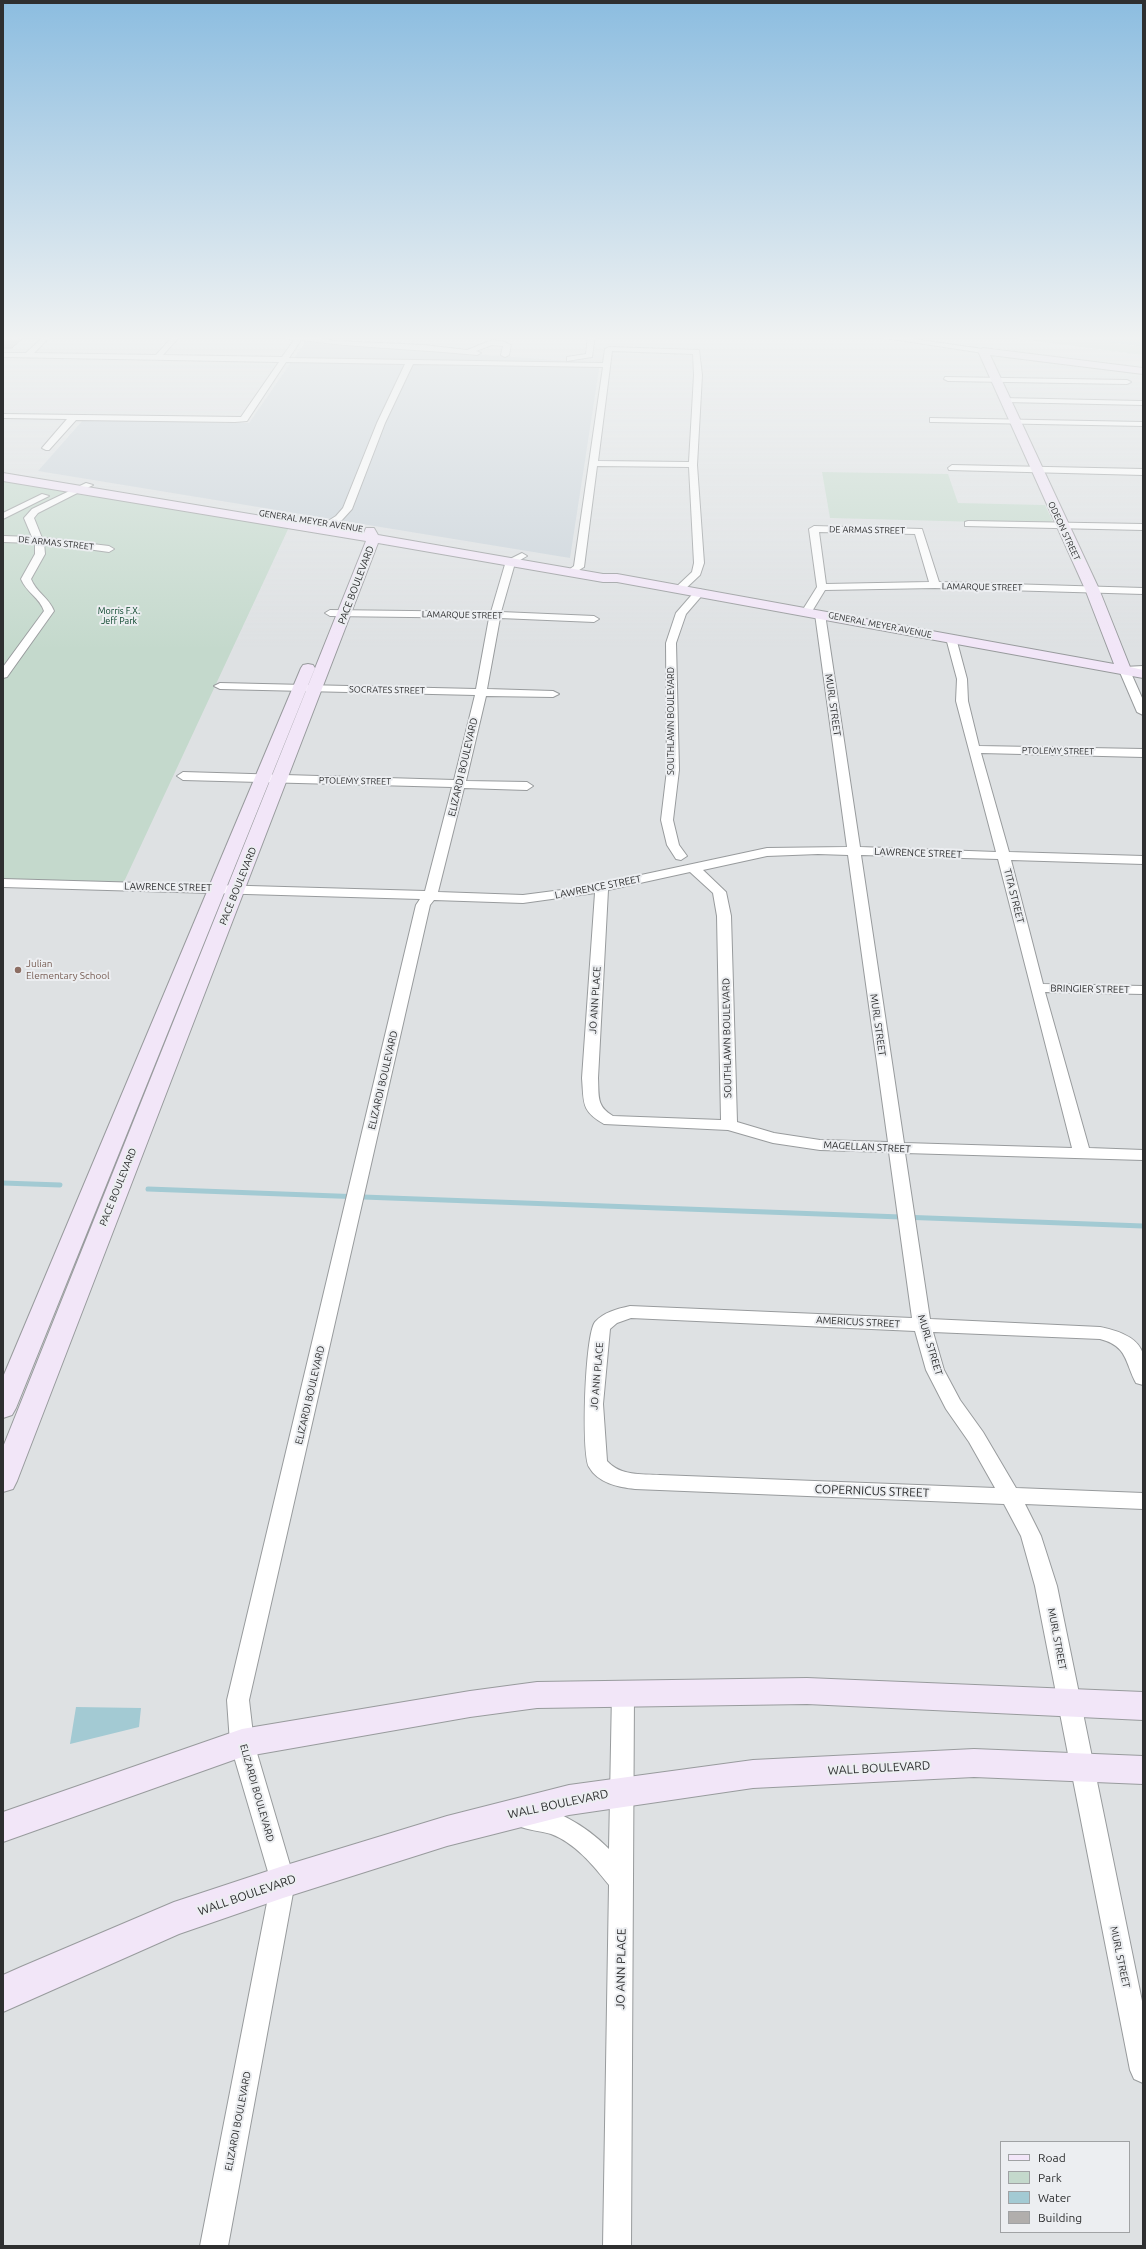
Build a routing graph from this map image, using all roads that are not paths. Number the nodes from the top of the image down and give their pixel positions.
1 (53, 440) edge
2 (374, 440) edge
3 (595, 440) edge
4 (694, 440) edge
5 (1023, 440) edge
6 (46, 448) dead end
7 (592, 462) junction
8 (693, 465) junction
9 (952, 468) dead end
10 (1036, 470) junction
11 (3, 471) edge
12 (1143, 472) edge
13 (3, 477) edge
14 (81, 486) junction
15 (64, 488) junction
16 (3, 516) edge
17 (968, 524) dead end
18 (1062, 526) junction
19 (325, 527) junction
20 (1143, 527) edge
21 (368, 535) junction
22 (3, 538) edge
23 (37, 540) junction
24 (109, 549) dead end
25 (517, 559) junction
26 (575, 570) junction
27 (935, 586) junction
28 (822, 587) junction
29 (679, 589) junction
30 (1092, 589) junction
31 (1143, 590) edge
32 (700, 592) junction
33 (814, 612) junction
34 (338, 613) junction
35 (495, 615) junction
36 (594, 619) dead end
37 (951, 638) junction
38 (1143, 669) edge
39 (1124, 670) junction
40 (1143, 674) edge
41 (3, 675) edge
42 (220, 686) dead end
43 (308, 688) junction
44 (481, 692) junction
45 (553, 694) dead end
46 (1143, 712) edge
47 (974, 749) junction
48 (1143, 753) edge
49 (183, 776) dead end
50 (271, 779) junction
51 (459, 783) junction
52 (527, 786) dead end
53 (853, 851) junction
54 (681, 856) dead end
55 (1004, 856) junction
56 (1143, 860) edge
57 (692, 868) junction
58 (3, 883) edge
59 (602, 887) junction
60 (227, 888) junction
61 (430, 896) junction
62 (1037, 988) junction
63 (1143, 990) edge
64 (165, 1012) junction
65 (187, 1013) junction
66 (596, 1113) joint
67 (729, 1125) junction
68 (896, 1149) junction
69 (1082, 1153) junction
70 (1143, 1155) edge
71 (83, 1211) junction
72 (108, 1212) junction
73 (922, 1325) junction
74 (601, 1327) joint
75 (1143, 1378) edge
76 (3, 1408) edge
77 (3, 1412) edge
78 (30, 1413) junction
79 (603, 1471) joint
80 (3, 1481) edge
81 (1011, 1497) junction
82 (1143, 1501) edge
83 (623, 1693) junction
84 (1070, 1702) junction
85 (1143, 1706) edge
86 (242, 1744) junction
87 (1081, 1766) junction
88 (1143, 1770) edge
89 (623, 1791) junction
90 (507, 1815) junction
91 (3, 1826) edge
92 (283, 1882) junction
93 (622, 1883) junction
94 (3, 1994) edge
95 (1143, 2070) edge
96 (214, 2246) edge
97 (617, 2246) edge

1 - 6 street
2 - 19 street
3 - 7 street
4 - 8 street
5 - 10 street, ODEON STREET
7 - 8 street
7 - 26 street
8 - 29 street
9 - 10 street
10 - 12 street
10 - 18 street, ODEON STREET
11 - 14 street, GENERAL MEYER AVENUE
13 - 15 street, GENERAL MEYER AVENUE
14 - 15 street, GENERAL MEYER AVENUE
14 - 19 street, GENERAL MEYER AVENUE
14 - 23 street
15 - 16 street
17 - 18 street
18 - 20 street
18 - 30 street, ODEON STREET
19 - 21 street, GENERAL MEYER AVENUE
21 - 25 street, GENERAL MEYER AVENUE
21 - 34 street, PACE BOULEVARD
22 - 23 street, DE ARMAS STREET
23 - 24 street, DE ARMAS STREET
23 - 41 street
25 - 26 street, GENERAL MEYER AVENUE
25 - 35 street, ELIZARDI BOULEVARD
26 - 29 street, GENERAL MEYER AVENUE
27 - 28 street, LAMARQUE STREET
27 - 28 street, DE ARMAS STREET
27 - 30 street, LAMARQUE STREET
28 - 33 street
29 - 32 street, GENERAL MEYER AVENUE
30 - 31 street, LAMARQUE STREET
30 - 39 street, ODEON STREET
32 - 33 street, GENERAL MEYER AVENUE
32 - 54 street, SOUTHLAWN BOULEVARD
33 - 37 street, GENERAL MEYER AVENUE
33 - 53 street, MURL STREET
34 - 35 street, LAMARQUE STREET
34 - 43 street, PACE BOULEVARD
35 - 36 street, LAMARQUE STREET
35 - 44 street, ELIZARDI BOULEVARD
37 - 39 street, GENERAL MEYER AVENUE
37 - 47 street, TITA STREET
38 - 39 street
39 - 40 street, GENERAL MEYER AVENUE
39 - 46 street, ODEON STREET
42 - 43 street, SOCRATES STREET
43 - 44 street, SOCRATES STREET
43 - 50 street, PACE BOULEVARD
44 - 45 street, SOCRATES STREET
44 - 51 street, ELIZARDI BOULEVARD
47 - 48 street, PTOLEMY STREET
47 - 55 street, TITA STREET
49 - 50 street, PTOLEMY STREET
50 - 51 street, PTOLEMY STREET
50 - 60 street, PACE BOULEVARD
51 - 52 street, PTOLEMY STREET
51 - 61 street, ELIZARDI BOULEVARD
53 - 55 street, LAWRENCE STREET
53 - 57 street, LAWRENCE STREET
53 - 68 street, MURL STREET
55 - 56 street, LAWRENCE STREET
55 - 62 street, TITA STREET
57 - 59 street, LAWRENCE STREET
57 - 67 street, SOUTHLAWN BOULEVARD
58 - 60 street, LAWRENCE STREET
59 - 61 street, LAWRENCE STREET
59 - 66 street, JO ANN PLACE
60 - 61 street, LAWRENCE STREET
60 - 64 street, PACE BOULEVARD
60 - 65 street, PACE BOULEVARD
61 - 86 street, ELIZARDI BOULEVARD
62 - 63 street, BRINGIER STREET
62 - 69 street, TITA STREET
64 - 65 street
64 - 71 street, PACE BOULEVARD
65 - 72 street, PACE BOULEVARD
66 - 67 street, MAGELLAN STREET
67 - 68 street, MAGELLAN STREET
68 - 69 street, MAGELLAN STREET
68 - 73 street, MURL STREET
69 - 70 street, MAGELLAN STREET
71 - 72 street
71 - 76 street, PACE BOULEVARD
72 - 78 street, PACE BOULEVARD
73 - 74 street, AMERICUS STREET
73 - 75 street, AMERICUS STREET
73 - 81 street, MURL STREET
74 - 79 street, JO ANN PLACE
77 - 78 street
78 - 80 street, PACE BOULEVARD
79 - 81 street, COPERNICUS STREET
81 - 82 street, COPERNICUS STREET
81 - 84 street, MURL STREET
83 - 84 street
83 - 86 street
83 - 89 street, JO ANN PLACE
84 - 85 street
84 - 87 street, MURL STREET
86 - 91 street
86 - 92 street, ELIZARDI BOULEVARD
87 - 88 street, WALL BOULEVARD
87 - 89 street, WALL BOULEVARD
87 - 95 street, MURL STREET
89 - 90 street, WALL BOULEVARD
89 - 93 street, JO ANN PLACE
90 - 92 street, WALL BOULEVARD
90 - 93 street
92 - 94 street, WALL BOULEVARD
92 - 96 street, ELIZARDI BOULEVARD
93 - 97 street, JO ANN PLACE

